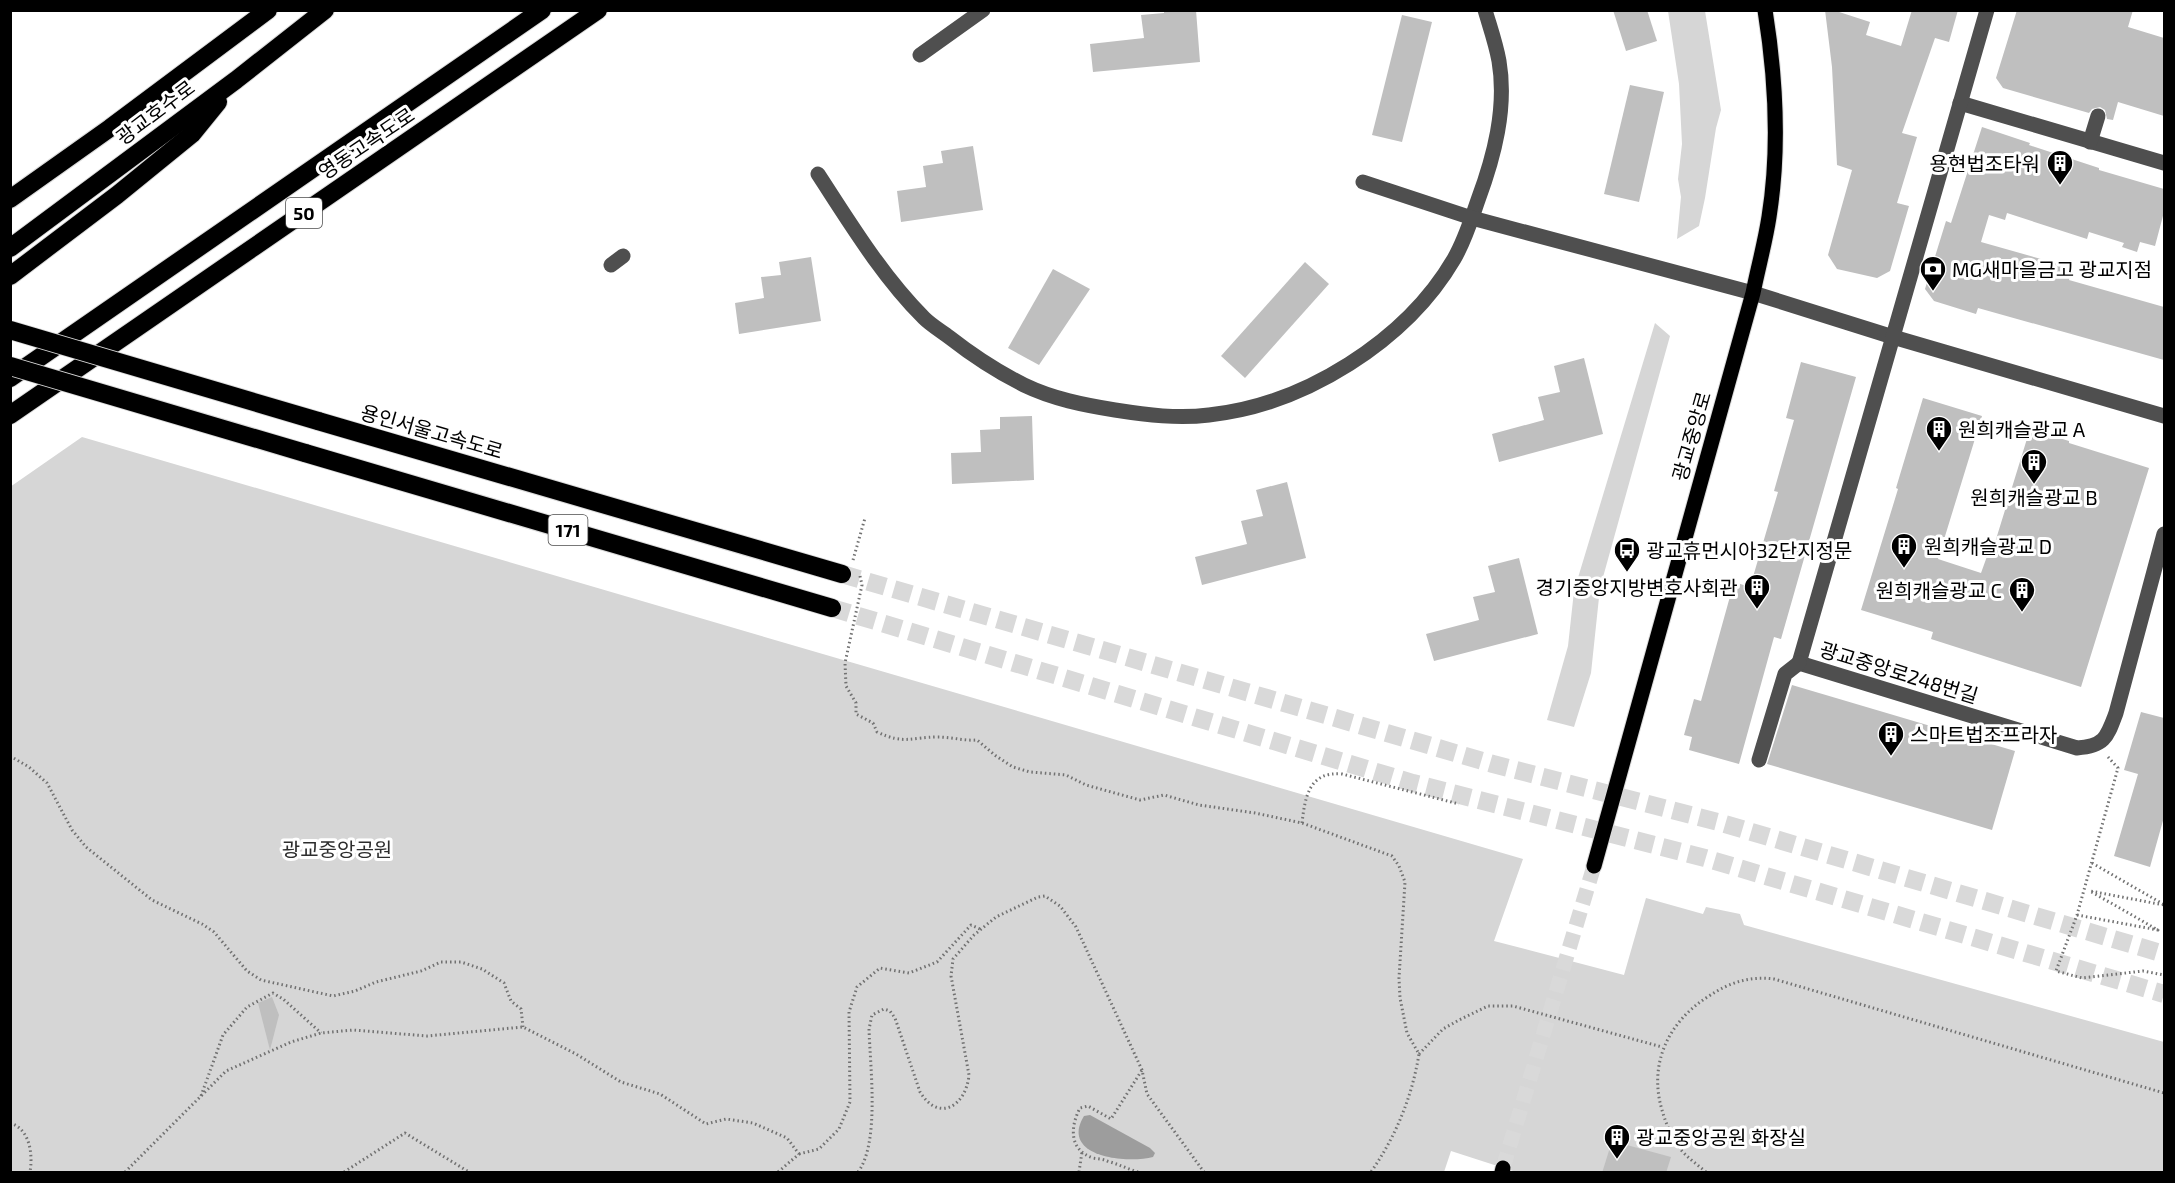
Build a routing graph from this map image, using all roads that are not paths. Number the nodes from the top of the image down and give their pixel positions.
1 (268, 10) edge
2 (326, 10) edge
3 (542, 10) edge
4 (598, 10) edge
5 (983, 10) edge
6 (1485, 10) edge
7 (1765, 10) edge
8 (1987, 10) edge
9 (920, 56) dead end
10 (236, 80) junction
11 (1960, 103) junction
12 (2098, 116) dead end
13 (2090, 142) junction
14 (2164, 163) edge
15 (818, 174) dead end
16 (1363, 182) dead end
17 (10, 199) edge
18 (1472, 218) junction
19 (10, 248) edge
20 (10, 276) edge
21 (1753, 293) junction
22 (10, 330) edge
23 (1893, 337) junction
24 (10, 366) edge
25 (10, 378) edge
26 (10, 415) edge
27 (2164, 416) edge
28 (2164, 534) edge
29 (850, 570) tunnel mouth
30 (832, 608) tunnel mouth
31 (1799, 663) junction
32 (1759, 760) dead end
33 (1594, 866) tunnel mouth

1 - 17 highway, 광교호수로
2 - 10 highway, 광교호수로
3 - 25 highway, 영동고속도로 / 50
4 - 26 highway, 영동고속도로 / 50
5 - 9 street
6 - 18 street
7 - 21 main road, 광교중앙로
8 - 11 street, 광교중앙로248번길
10 - 19 highway, 광교호수로
10 - 20 highway
11 - 13 street
11 - 23 street, 광교중앙로248번길
12 - 13 street
13 - 14 street
15 - 18 street
16 - 18 street
18 - 21 street
21 - 23 street
21 - 33 main road, 광교중앙로
22 - 29 highway, 용인서울고속도로 / 171, bridge
23 - 27 street
23 - 31 street, 광교중앙로248번길
24 - 30 highway, 171, bridge
28 - 31 street, 광교중앙로248번길
31 - 32 street

